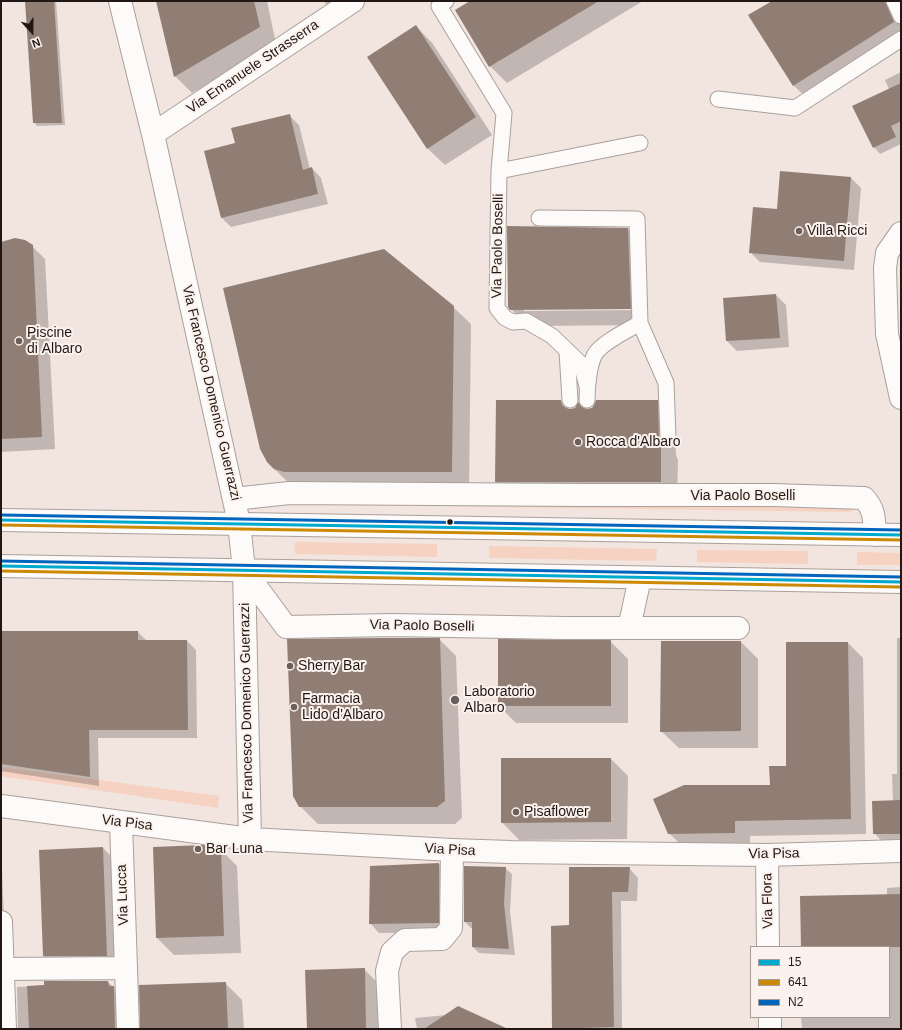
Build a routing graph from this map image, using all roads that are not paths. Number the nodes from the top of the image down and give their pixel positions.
1 (120, 1) edge
2 (353, 1) edge
3 (446, 1) edge
4 (894, 1) edge
5 (901, 16) edge
6 (901, 39) edge
7 (718, 99) dead end
8 (153, 134) junction
9 (640, 143) dead end
10 (499, 171) junction
11 (539, 218) dead end
12 (901, 233) edge
13 (640, 323) junction
14 (567, 351) junction
15 (901, 398) edge
16 (570, 400) dead end
17 (668, 437) dead end
18 (234, 499) junction
19 (1, 520) edge
20 (239, 523) junction
21 (875, 535) junction
22 (901, 535) edge
23 (1, 566) edge
24 (244, 570) junction
25 (640, 578) junction
26 (901, 582) edge
27 (629, 628) junction
28 (738, 628) dead end
29 (1, 806) edge
30 (121, 823) junction
31 (250, 839) junction
32 (452, 850) junction
33 (901, 851) edge
34 (767, 855) junction
35 (1, 922) edge
36 (768, 946) edge
37 (126, 968) junction
38 (3, 969) junction
39 (770, 1018) edge
40 (5, 1029) edge
41 (128, 1029) edge
42 (390, 1029) edge
43 (770, 1029) edge

1 - 8 street, Via Francesco Domenico Guerrazzi
2 - 8 street, Via Emanuele Strasserra
3 - 10 lane, Via Paolo Boselli
4 - 5 lane
6 - 7 lane
8 - 18 street, Via Francesco Domenico Guerrazzi
9 - 10 lane
10 - 14 lane, Via Paolo Boselli
11 - 13 lane
12 - 15 street
13 - 14 lane, Via Paolo Boselli
13 - 17 lane
14 - 16 lane
18 - 20 street, Via Francesco Domenico Guerrazzi
18 - 21 street, Via Paolo Boselli
19 - 20 street
20 - 21 street
20 - 24 street, Via Francesco Domenico Guerrazzi
21 - 22 street
23 - 24 street
24 - 25 street
24 - 27 street, Via Paolo Boselli
24 - 31 street, Via Francesco Domenico Guerrazzi
25 - 26 street
25 - 27 street
27 - 28 street, Via Paolo Boselli
29 - 30 street, Via Pisa
30 - 31 street, Via Pisa
30 - 37 street, Via Lucca
31 - 32 street, Via Pisa
32 - 34 street, Via Pisa
32 - 42 street
33 - 34 street, Via Pisa
34 - 36 street, Via Flora
35 - 38 street
37 - 38 street
37 - 41 street, Via Lucca
38 - 40 street
39 - 43 street

